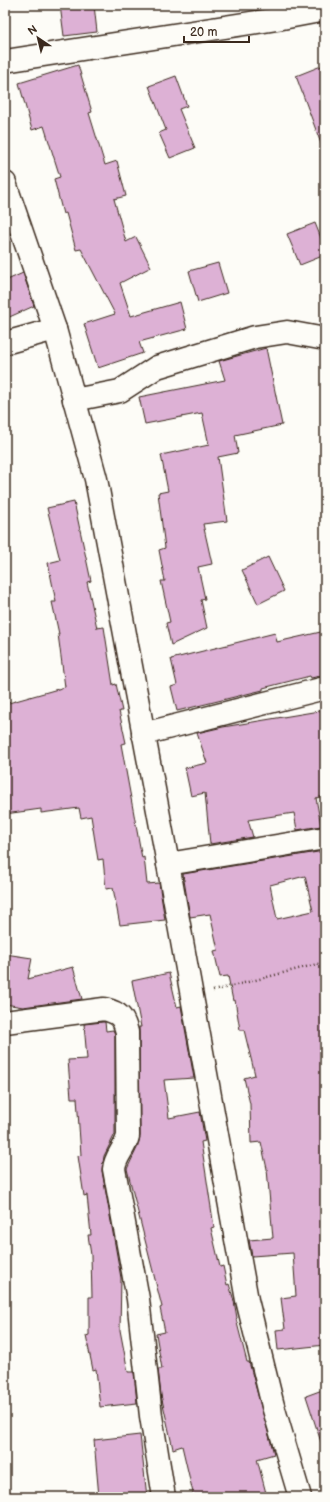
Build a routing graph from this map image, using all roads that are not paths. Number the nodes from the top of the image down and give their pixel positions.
1 (325, 10) edge
2 (5, 61) edge
3 (5, 183) edge
4 (55, 330) junction
5 (325, 339) edge
6 (5, 343) edge
7 (74, 400) junction
8 (325, 688) edge
9 (143, 734) junction
10 (325, 838) edge
11 (168, 864) junction
12 (5, 1022) edge
13 (164, 1497) edge
14 (300, 1497) edge

1 - 2 street
3 - 4 street
4 - 6 street
4 - 7 street
5 - 7 street
7 - 9 street
8 - 9 street
9 - 11 street
10 - 11 street
11 - 14 street
12 - 13 street

